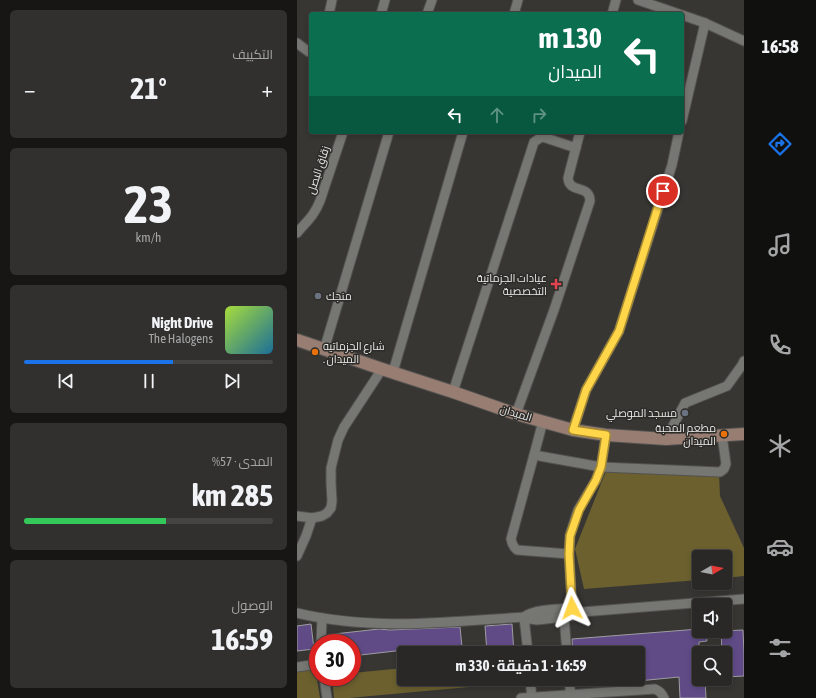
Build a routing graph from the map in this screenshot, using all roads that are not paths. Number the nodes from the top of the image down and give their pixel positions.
1 (333, 0) edge
2 (385, 0) edge
3 (431, 0) edge
4 (518, 0) edge
5 (616, 0) edge
6 (638, 0) edge
7 (330, 12) edge
8 (382, 12) edge
9 (428, 12) edge
10 (515, 12) edge
11 (613, 12) edge
12 (673, 12) edge
13 (684, 16) edge
14 (705, 23) junction
15 (744, 41) edge
16 (297, 43) edge
17 (309, 52) edge
18 (684, 112) edge
19 (342, 134) edge
20 (388, 134) edge
21 (462, 134) edge
22 (580, 134) edge
23 (679, 134) edge
24 (576, 148) junction
25 (297, 232) edge
26 (297, 340) edge
27 (324, 350) junction
28 (744, 361) edge
29 (387, 371) junction
30 (453, 392) junction
31 (516, 414) junction
32 (543, 421) junction
33 (573, 430) junction
34 (744, 434) edge
35 (606, 435) junction
36 (722, 435) junction
37 (667, 439) junction
38 (534, 455) junction
39 (601, 467) junction
40 (297, 516) edge
41 (312, 518) junction
42 (569, 554) junction
43 (297, 556) edge
44 (744, 599) edge
45 (572, 608) junction
46 (582, 612) junction
47 (297, 614) edge
48 (525, 617) junction
49 (564, 617) junction
50 (322, 618) junction
51 (321, 634) edge
52 (527, 646) edge
53 (566, 646) edge
54 (309, 665) edge
55 (297, 666) edge
56 (325, 686) edge
57 (531, 686) edge
58 (570, 686) edge
59 (571, 696) edge
60 (327, 698) edge
61 (521, 698) edge
62 (532, 698) edge
63 (664, 698) edge

1 - 7 street
2 - 8 street
3 - 9 street
4 - 10 street
5 - 11 street
6 - 12 street
13 - 14 street
14 - 15 street
14 - 18 street
16 - 17 street
19 - 25 street, زقاق البصل
20 - 27 street
21 - 29 street
22 - 24 street
23 - 33 street
24 - 30 street
24 - 31 street
26 - 27 street, الميدان
27 - 29 street, الميدان
28 - 37 street
29 - 30 street, الميدان
29 - 41 street
30 - 31 street, الميدان
31 - 32 street, الميدان
32 - 33 street, الميدان
32 - 38 street
33 - 35 street, الميدان
34 - 36 street, الميدان
35 - 37 street, الميدان
35 - 39 street
36 - 37 street, الميدان
36 - 39 street
38 - 39 street
38 - 42 street
39 - 42 street
40 - 41 street
41 - 43 street
42 - 45 street
44 - 46 street
45 - 46 street
45 - 48 street
46 - 49 street
47 - 50 street
48 - 49 street
48 - 50 street
48 - 52 street
49 - 53 street
50 - 51 street
54 - 55 street
56 - 60 street
57 - 62 street
58 - 59 street
59 - 62 street
59 - 63 street
61 - 62 street

